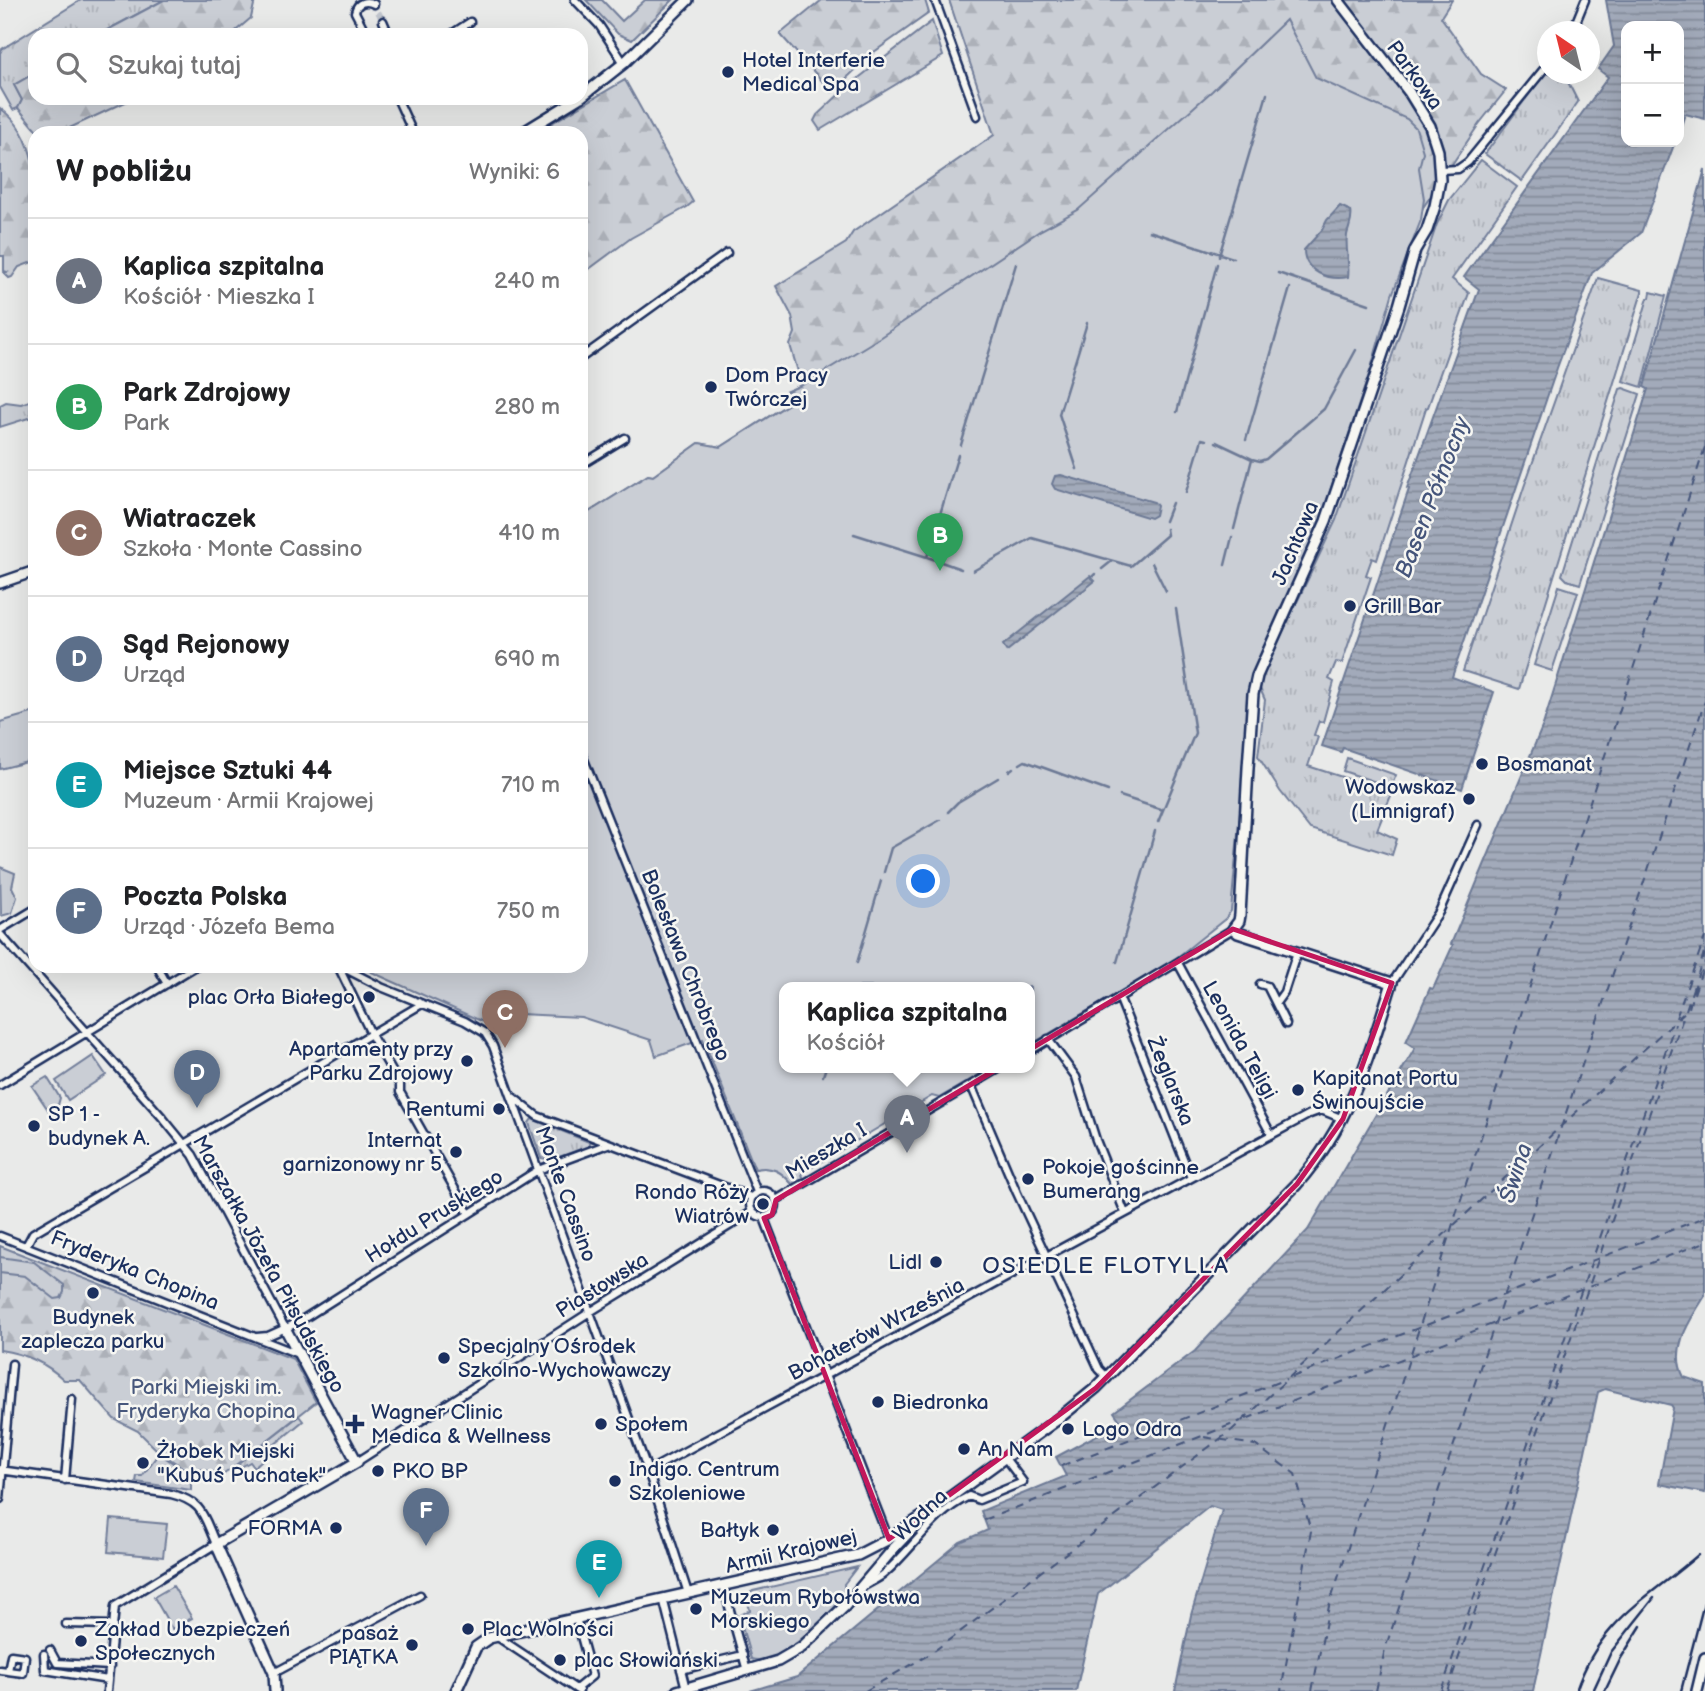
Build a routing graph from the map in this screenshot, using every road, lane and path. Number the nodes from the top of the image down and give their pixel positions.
1 (576, 0) edge
2 (688, 0) edge
3 (934, 0) edge
4 (1338, 0) edge
5 (1585, 0) edge
6 (374, 4) dead end
7 (383, 21) tunnel mouth
8 (1576, 21) edge
9 (470, 22) dead end
10 (363, 28) edge
11 (386, 28) edge
12 (461, 28) edge
13 (624, 63) junction
14 (1537, 77) edge
15 (588, 91) edge
16 (400, 105) edge
17 (567, 105) edge
18 (977, 116) dead end
19 (410, 126) edge
20 (533, 126) edge
21 (1441, 175) junction
22 (727, 253) dead end
23 (588, 353) edge
24 (625, 438) dead end
25 (588, 461) edge
26 (28, 573) edge
27 (0, 583) edge
28 (588, 770) edge
29 (1478, 825) dead end
30 (28, 914) edge
31 (1233, 929) junction
32 (0, 932) edge
33 (1297, 952) junction
34 (1178, 963) junction
35 (28, 964) edge
36 (36, 973) edge
37 (161, 973) edge
38 (185, 973) edge
39 (342, 973) edge
40 (353, 973) edge
41 (1392, 983) junction
42 (167, 984) junction
43 (1259, 984) dead end
44 (1119, 997) junction
45 (1276, 1003) junction
46 (422, 1004) junction
47 (1286, 1024) dead end
48 (88, 1032) junction
49 (371, 1033) junction
50 (1048, 1039) junction
51 (1035, 1048) edge
52 (992, 1073) edge
53 (0, 1085) edge
54 (971, 1085) junction
55 (512, 1096) junction
56 (1343, 1119) junction
57 (1271, 1134) junction
58 (185, 1144) junction
59 (608, 1144) junction
60 (538, 1170) junction
61 (1191, 1178) junction
62 (754, 1194) junction
63 (776, 1200) junction
64 (752, 1213) junction
65 (1125, 1213) junction
66 (469, 1214) junction
67 (764, 1218) junction
68 (0, 1236) edge
69 (26, 1245) junction
70 (1046, 1257) junction
71 (590, 1312) junction
72 (286, 1329) junction
73 (257, 1337) junction
74 (272, 1343) junction
75 (299, 1354) junction
76 (12, 1364) dead end
77 (825, 1376) junction
78 (1108, 1378) junction
79 (72, 1399) dead end
80 (1005, 1458) junction
81 (358, 1462) junction
82 (1, 1470) edge
83 (648, 1471) junction
84 (65, 1480) junction
85 (0, 1499) edge
86 (892, 1543) junction
87 (216, 1544) junction
88 (858, 1555) junction
89 (872, 1573) junction
90 (723, 1585) junction
91 (859, 1591) junction
92 (688, 1593) junction
93 (419, 1595) dead end
94 (663, 1598) junction
95 (576, 1618) junction
96 (66, 1624) dead end
97 (113, 1625) junction
98 (496, 1636) junction
99 (743, 1655) junction
100 (1705, 1658) edge
101 (110, 1666) junction
102 (0, 1670) edge
103 (681, 1670) junction
104 (8, 1671) dead end
105 (747, 1671) junction
106 (274, 1673) junction
107 (108, 1680) junction
108 (578, 1690) edge
109 (681, 1690) edge
110 (107, 1691) edge
111 (275, 1691) edge
112 (456, 1691) edge
113 (1697, 1691) edge

1 - 13 street
2 - 13 street
3 - 18 street
4 - 21 street, Parkowa
5 - 8 street
6 - 10 street
7 - 11 street
9 - 12 street
13 - 15 street
14 - 21 street
16 - 19 street
17 - 20 street
21 - 31 street, Jachtowa
22 - 23 street
24 - 25 street
26 - 27 street
28 - 62 street, Bolesława Chrobrego
29 - 41 street
30 - 32 street
31 - 33 street
31 - 34 street
32 - 35 street, Marszałka Józefa Piłsudskiego
33 - 41 street
33 - 45 street
34 - 44 street
34 - 57 street, Leonida Teligi
36 - 48 street, Marszałka Józefa Piłsudskiego
37 - 42 street
38 - 42 street
39 - 49 street
40 - 46 street, Monte Cassino
41 - 56 street
42 - 48 street
43 - 45 street
44 - 50 street
44 - 61 street, Żeglarska
45 - 47 street
46 - 49 street
46 - 55 street, Monte Cassino
48 - 53 street
48 - 58 street, Marszałka Józefa Piłsudskiego
49 - 58 street
49 - 66 street
50 - 51 street
50 - 65 street
52 - 54 street, Mieszka I
54 - 63 street, Mieszka I
54 - 70 street
55 - 59 street
55 - 60 street, Monte Cassino
56 - 57 street, Bohaterów Września
56 - 78 street
57 - 61 street, Bohaterów Września
58 - 69 street
58 - 72 street, Marszałka Józefa Piłsudskiego
59 - 60 street, Hołdu Pruskiego
59 - 62 street
60 - 66 street, Hołdu Pruskiego
60 - 71 street, Monte Cassino
61 - 65 street, Bohaterów Września
62 - 63 street
62 - 64 street
63 - 67 street
64 - 67 street
64 - 71 street, Piastowska
65 - 70 street, Bohaterów Września
66 - 72 street, Hołdu Pruskiego
67 - 77 street
68 - 69 street, Fryderyka Chopina
69 - 73 street, Fryderyka Chopina
70 - 77 street, Bohaterów Września
70 - 78 street
71 - 81 street, Piastowska
71 - 83 street, Monte Cassino
72 - 73 street
72 - 74 street
72 - 75 street, Marszałka Józefa Piłsudskiego
73 - 74 street, Fryderyka Chopina
74 - 75 street, Fryderyka Chopina
75 - 81 street, Marszałka Józefa Piłsudskiego
76 - 82 street
77 - 83 street, Bohaterów Września
77 - 86 street
78 - 80 street
79 - 84 street
80 - 86 street
80 - 91 street, Wodna
81 - 87 street, Piastowska
82 - 84 street
82 - 85 street
83 - 92 street, Monte Cassino
84 - 87 street
86 - 88 street, Armii Krajowej
86 - 89 street
87 - 97 street, Piastowska
87 - 106 street
88 - 89 street
88 - 90 street, Armii Krajowej
89 - 91 street
90 - 92 street, Armii Krajowej
90 - 99 street
91 - 105 street
92 - 94 street, Armii Krajowej
93 - 106 street
94 - 95 street, Armii Krajowej
94 - 103 street
95 - 98 street
95 - 108 street
96 - 97 street
97 - 101 street, Piastowska
98 - 108 street
98 - 112 street
99 - 103 street
99 - 105 street
100 - 113 street
101 - 107 street, Piastowska
101 - 107 street
102 - 104 street
103 - 109 street
105 - 109 street
106 - 111 street
107 - 110 street, Piastowska

